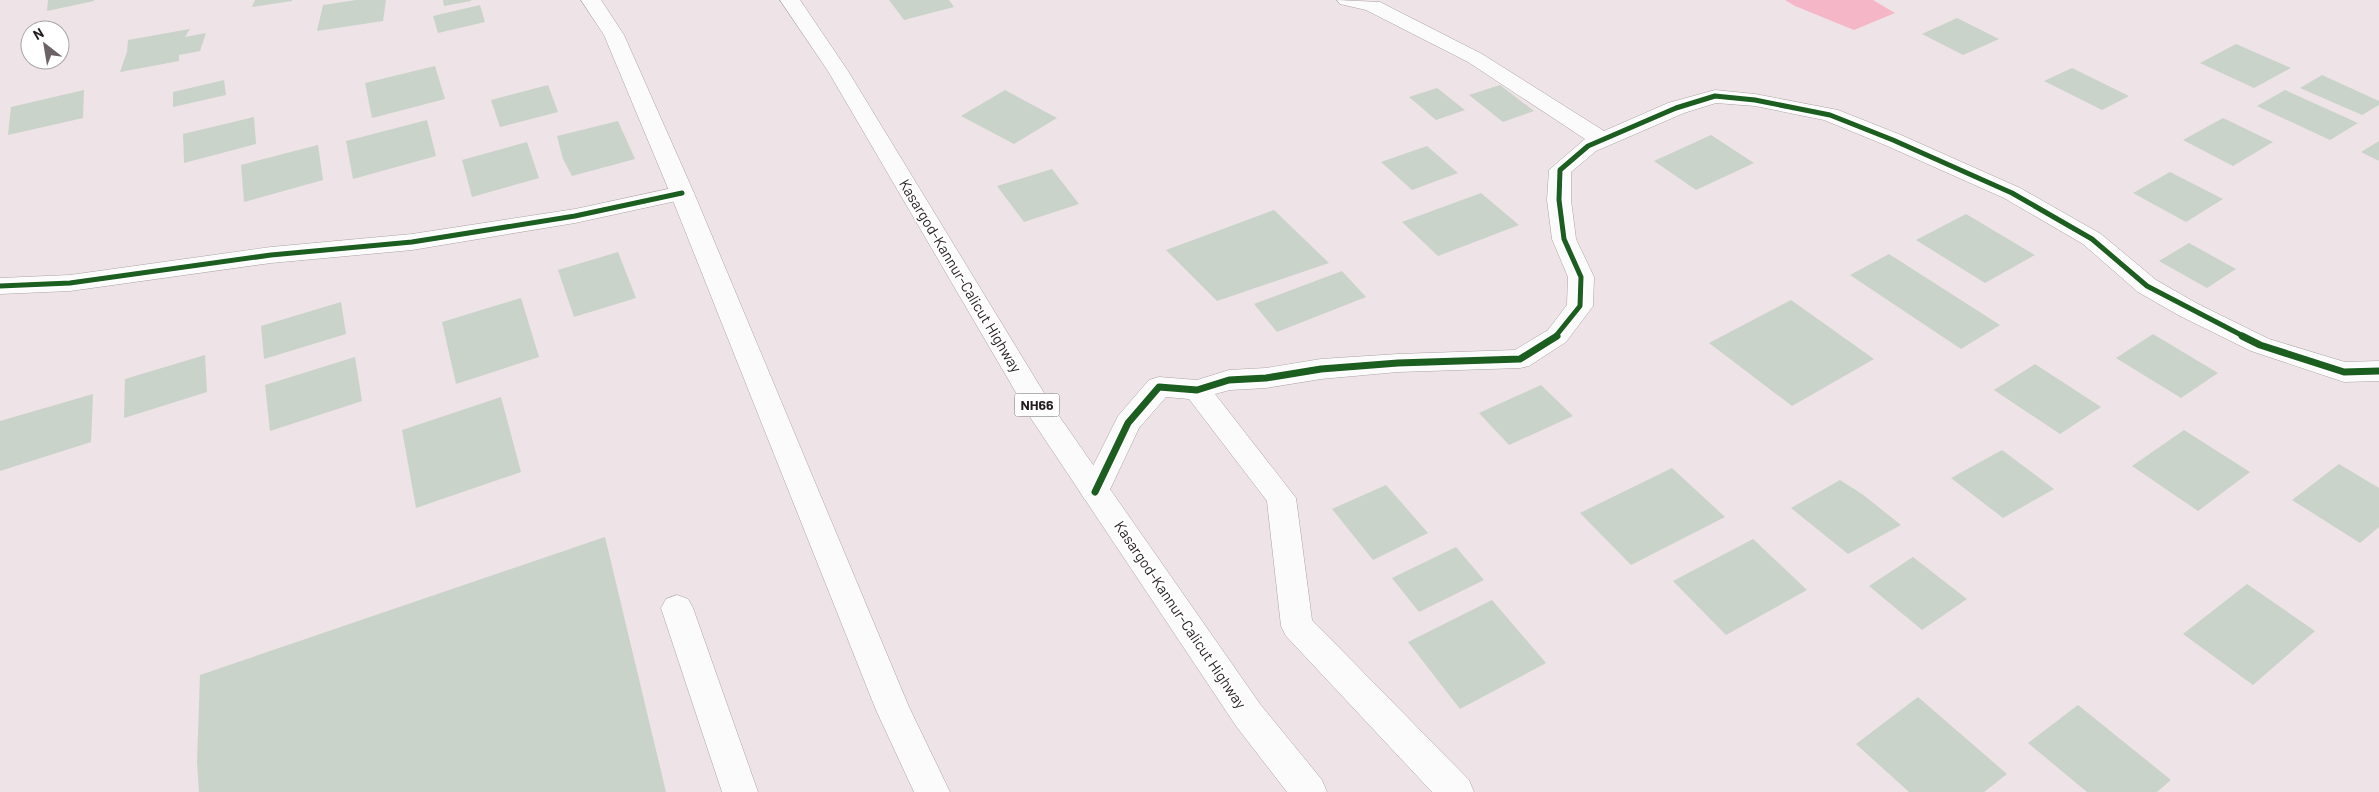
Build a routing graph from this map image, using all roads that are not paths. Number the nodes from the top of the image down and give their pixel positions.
1 (591, 0) edge
2 (790, 0) edge
3 (1347, 0) edge
4 (1602, 140) junction
5 (682, 193) junction
6 (0, 286) edge
7 (2379, 371) edge
8 (1197, 390) junction
9 (1095, 492) junction
10 (677, 608) dead end
11 (740, 792) edge
12 (932, 792) edge
13 (1309, 792) edge
14 (1456, 792) edge

1 - 5 main road
2 - 9 main road, Kasargod-Kannur-Calicut Highway / NH66
3 - 4 main road
4 - 7 main road
4 - 8 main road
5 - 6 main road
5 - 12 main road
8 - 9 main road
8 - 14 main road
9 - 13 main road, Kasargod-Kannur-Calicut Highway / NH66
10 - 11 main road

